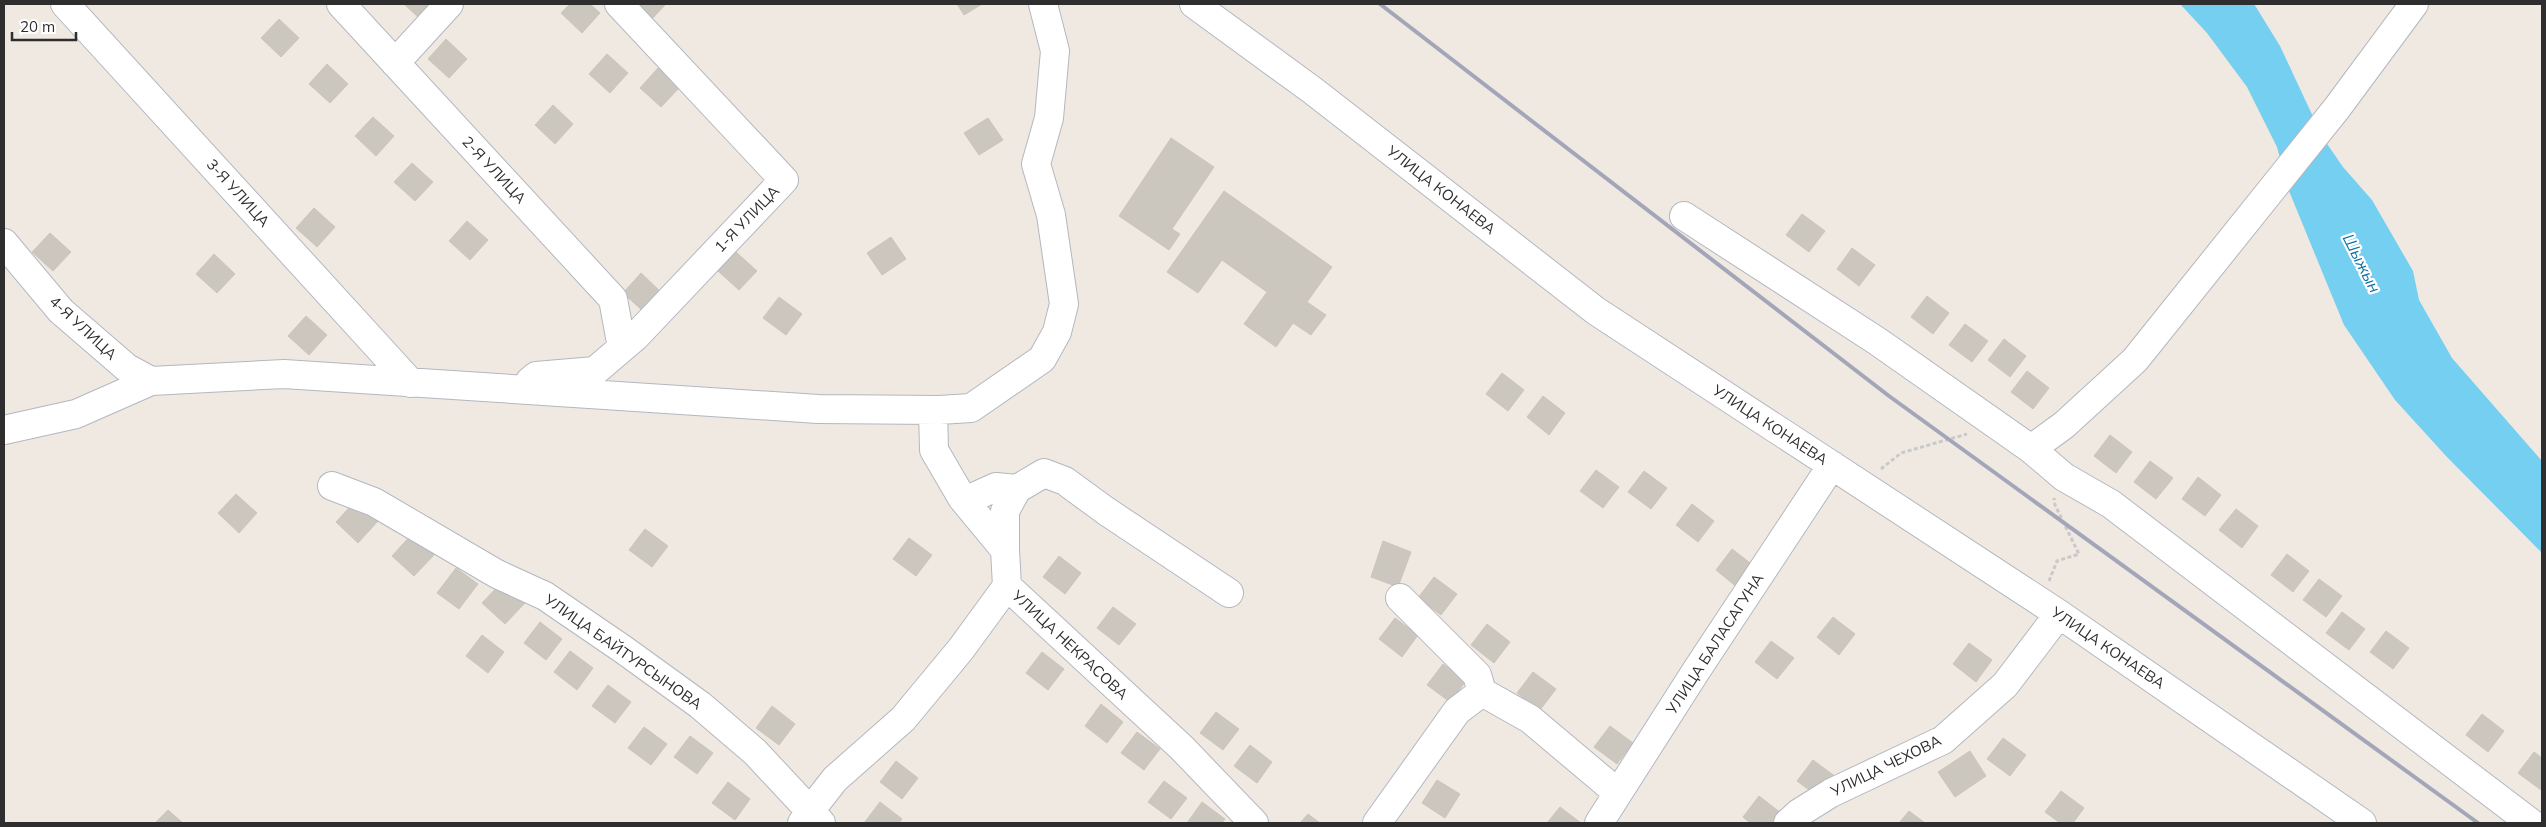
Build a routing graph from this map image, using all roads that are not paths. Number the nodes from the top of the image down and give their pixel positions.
1 (65, 4) edge
2 (341, 4) edge
3 (449, 4) edge
4 (618, 4) edge
5 (1043, 4) edge
6 (1194, 4) edge
7 (2414, 4) edge
8 (395, 62) junction
9 (1684, 216) dead end
10 (4, 243) edge
11 (622, 348) junction
12 (152, 381) junction
13 (411, 383) junction
14 (519, 390) junction
15 (933, 410) junction
16 (4, 430) edge
17 (2031, 449) junction
18 (1832, 466) junction
19 (332, 486) dead end
20 (1017, 488) junction
21 (964, 501) junction
22 (1005, 550) junction
23 (1007, 586) junction
24 (1229, 593) dead end
25 (1400, 598) dead end
26 (2053, 610) junction
27 (1482, 692) junction
28 (1618, 793) junction
29 (811, 819) edge
30 (1254, 823) edge
31 (1377, 823) edge
32 (1599, 823) edge
33 (1788, 823) edge
34 (2362, 823) edge
35 (2531, 823) edge

1 - 13 street, 3-Я УЛИЦА
2 - 8 street, 2-Я УЛИЦА
3 - 8 street
4 - 11 street, 1-Я УЛИЦА
5 - 15 street
6 - 18 street, УЛИЦА КОНАЕВА
7 - 17 street
8 - 11 street, 2-Я УЛИЦА
9 - 17 street
10 - 12 street, 4-Я УЛИЦА
11 - 14 street, 1-Я УЛИЦА
12 - 13 street
12 - 16 street
13 - 14 street
14 - 15 street
15 - 21 street
17 - 35 street
18 - 26 street, УЛИЦА КОНАЕВА
18 - 28 street, УЛИЦА БАЛАСАГУНА
19 - 29 street, УЛИЦА БАЙТУРСЫНОВА
20 - 21 street
20 - 22 street, УЛИЦА НЕКРАСОВА
20 - 24 street
21 - 22 street
22 - 23 street, УЛИЦА НЕКРАСОВА
23 - 29 street, УЛИЦА БАЙТУРСЫНОВА
23 - 30 street, УЛИЦА НЕКРАСОВА
25 - 27 street
26 - 33 street, УЛИЦА ЧЕХОВА
26 - 34 street, УЛИЦА КОНАЕВА
27 - 28 street
27 - 31 street
28 - 32 street, УЛИЦА БАЛАСАГУНА

